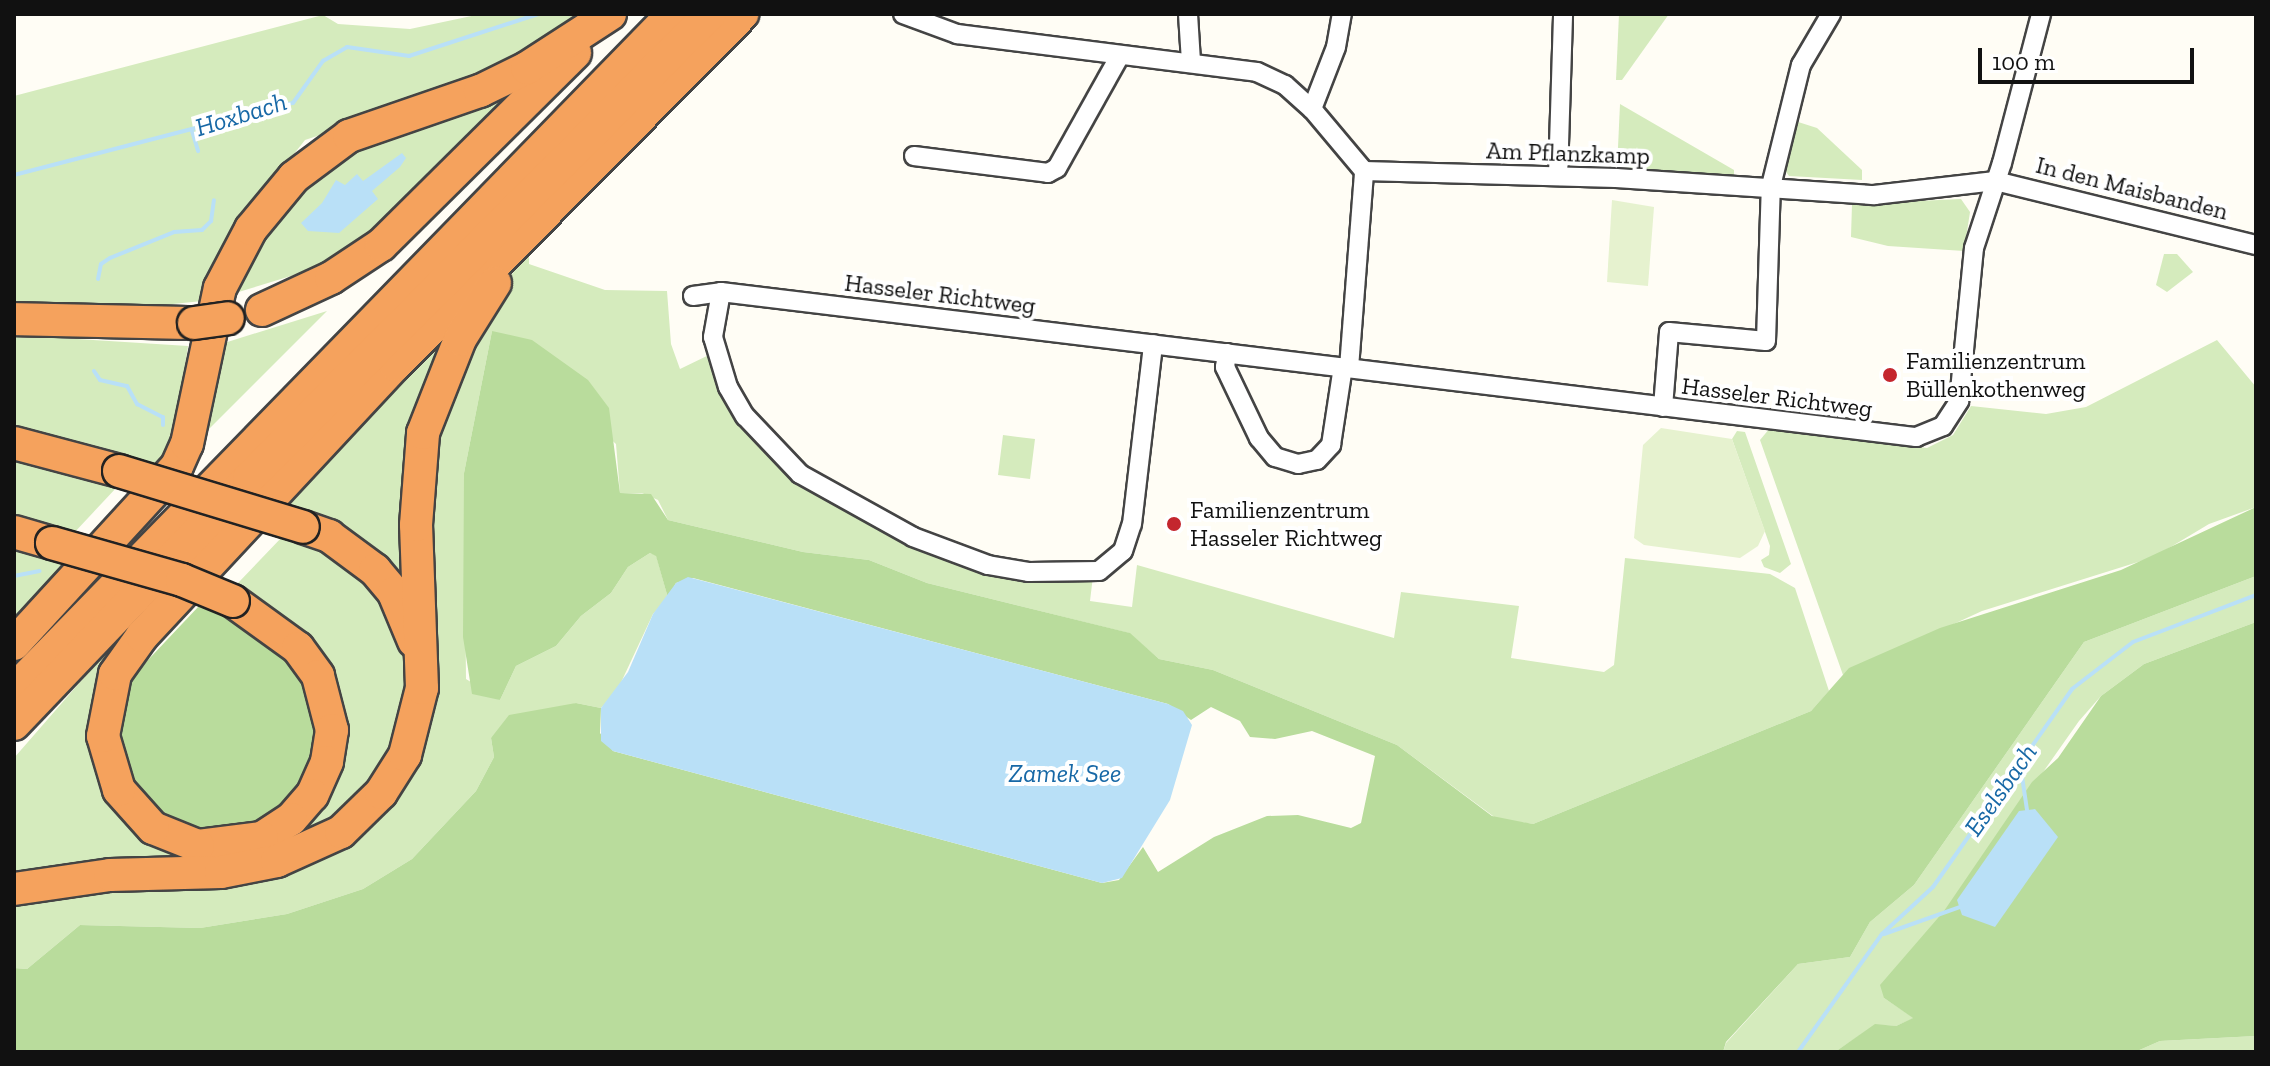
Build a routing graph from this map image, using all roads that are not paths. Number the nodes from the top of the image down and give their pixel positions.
1 (612, 14) edge
2 (673, 14) edge
3 (710, 14) edge
4 (742, 14) edge
5 (903, 14) edge
6 (1188, 14) edge
7 (1342, 14) edge
8 (1563, 14) edge
9 (1831, 14) edge
10 (2041, 14) edge
11 (1119, 57) junction
12 (1191, 62) junction
13 (1312, 109) junction
14 (914, 156) dead end
15 (1364, 171) junction
16 (1558, 176) junction
17 (1995, 181) junction
18 (1771, 186) junction
19 (493, 197) junction
20 (533, 226) junction
21 (2256, 245) edge
22 (721, 292) junction
23 (693, 296) dead end
24 (262, 310) junction
25 (14, 319) edge
26 (1153, 344) junction
27 (1227, 353) junction
28 (1346, 368) junction
29 (1663, 407) junction
30 (14, 443) edge
31 (14, 532) edge
32 (14, 644) edge
33 (419, 660) junction
34 (14, 690) edge
35 (14, 724) edge
36 (14, 889) edge

1 - 24 highway
1 - 32 highway
2 - 19 highway
3 - 35 highway
4 - 20 highway
5 - 11 street
6 - 12 street
7 - 13 street
8 - 16 street
9 - 18 street
10 - 17 street
11 - 12 street
11 - 14 street
12 - 13 street
13 - 15 street
15 - 16 street, Am Pflanzkamp
15 - 28 street
16 - 18 street, Am Pflanzkamp
17 - 18 street, Am Pflanzkamp
17 - 21 street, In den Maisbanden
17 - 29 street, Hasseler Richtweg
18 - 29 street, Hasseler Richtweg
19 - 24 highway
19 - 34 highway
20 - 31 highway, bridge
20 - 33 highway
22 - 23 street, Hasseler Richtweg
22 - 26 street, Hasseler Richtweg
22 - 26 street
24 - 25 highway, bridge
26 - 27 street, Hasseler Richtweg
27 - 28 street, Hasseler Richtweg
27 - 28 street
28 - 29 street, Hasseler Richtweg
30 - 33 highway, bridge
33 - 36 highway

